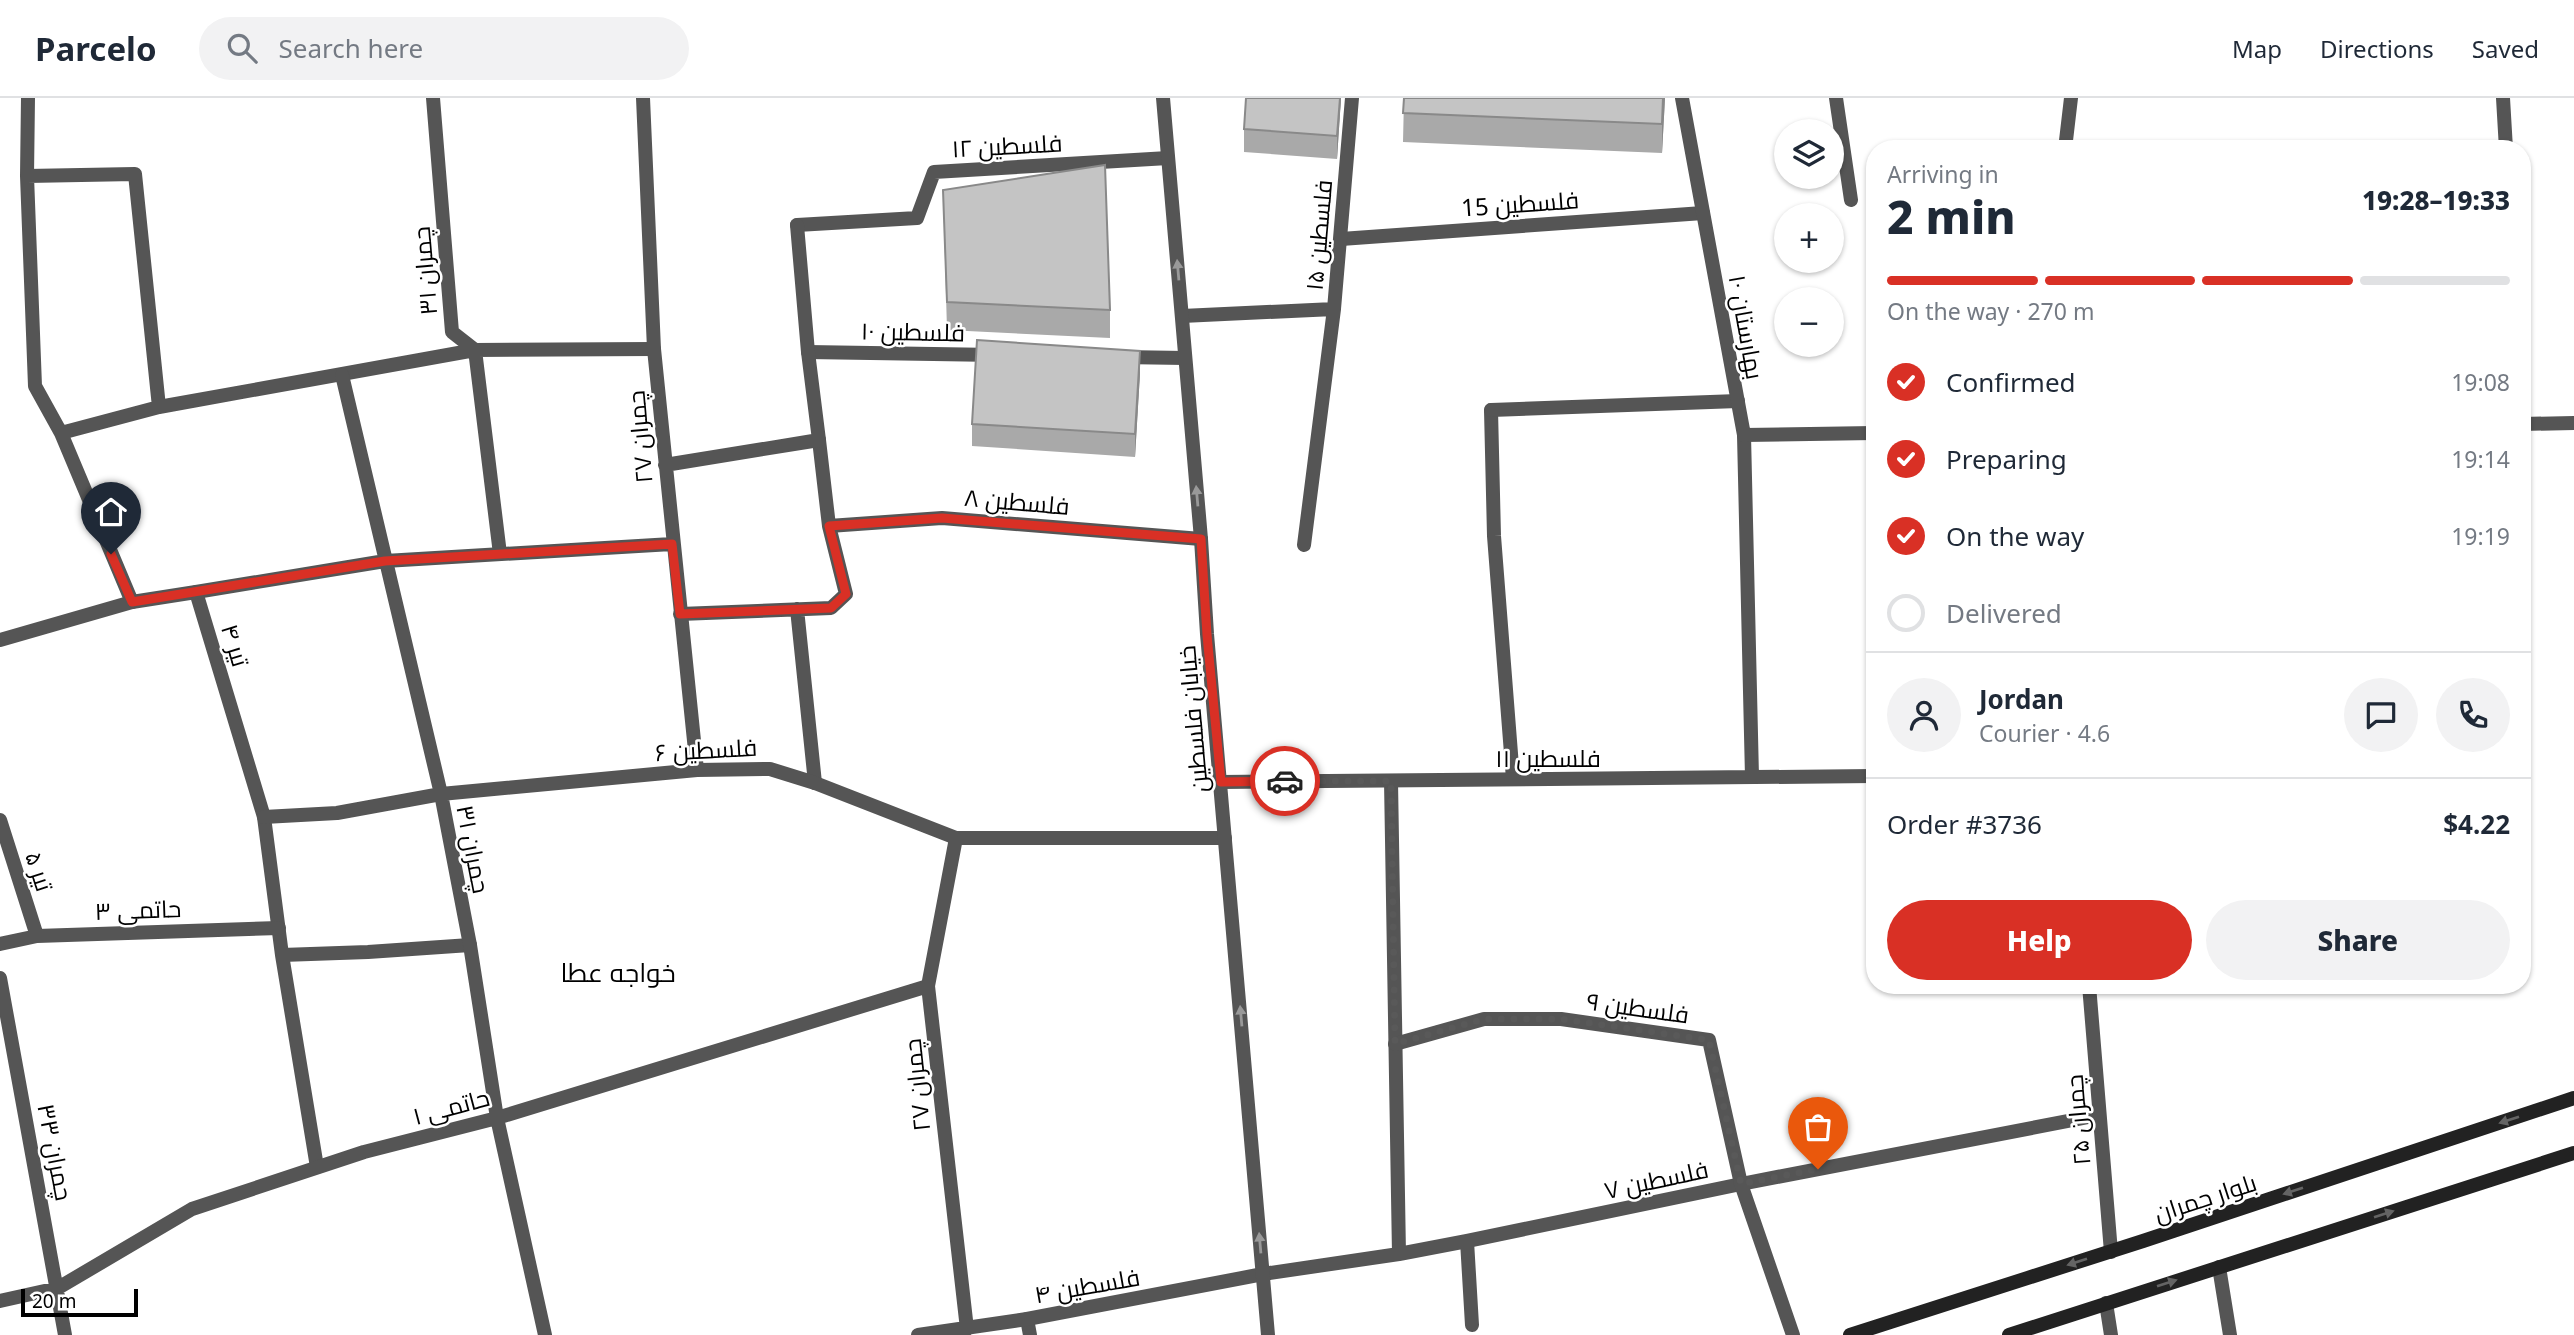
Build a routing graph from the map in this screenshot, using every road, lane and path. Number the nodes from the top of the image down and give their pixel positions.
1 (28, 98) edge
2 (433, 98) edge
3 (643, 98) edge
4 (1163, 98) edge
5 (1352, 98) edge
6 (1682, 98) edge
7 (1836, 98) edge
8 (2071, 98) edge
9 (2503, 98) edge
10 (2066, 140) edge
11 (2505, 140) edge
12 (1168, 158) junction
13 (27, 176) junction
14 (1851, 200) dead end
15 (1703, 213) junction
16 (1341, 239) junction
17 (1334, 309) junction
18 (1182, 316) junction
19 (654, 349) junction
20 (475, 351) junction
21 (808, 352) junction
22 (1018, 355) edge
23 (1101, 356) edge
24 (1185, 358) junction
25 (342, 375) junction
26 (1738, 401) junction
27 (159, 407) junction
28 (2574, 422) edge
29 (2531, 424) edge
30 (61, 433) junction
31 (1866, 433) edge
32 (1744, 435) junction
33 (819, 440) junction
34 (664, 465) junction
35 (829, 526) junction
36 (1201, 539) junction
37 (672, 544) junction
38 (1304, 545) dead end
39 (500, 554) junction
40 (385, 561) junction
41 (196, 592) junction
42 (132, 602) junction
43 (797, 609) junction
44 (680, 614) junction
45 (0, 640) edge
46 (697, 770) junction
47 (1866, 776) edge
48 (1752, 778) junction
49 (1513, 779) junction
50 (1391, 781) junction
51 (1221, 782) junction
52 (815, 783) junction
53 (441, 794) junction
54 (264, 817) junction
55 (0, 820) edge
56 (956, 838) junction
57 (1225, 838) junction
58 (279, 928) junction
59 (37, 936) junction
60 (0, 944) edge
61 (470, 945) junction
62 (282, 955) junction
63 (0, 978) edge
64 (928, 986) junction
65 (2090, 994) edge
66 (1395, 1044) junction
67 (2574, 1098) edge
68 (2099, 1115) junction
69 (497, 1118) junction
70 (2574, 1153) edge
71 (317, 1167) junction
72 (1741, 1184) junction
73 (1467, 1241) junction
74 (2111, 1252) junction
75 (1399, 1254) junction
76 (2218, 1266) junction
77 (1263, 1274) junction
78 (58, 1288) junction
79 (0, 1300) edge
80 (2106, 1303) junction
81 (1027, 1319) junction
82 (1472, 1325) dead end
83 (967, 1329) junction
84 (65, 1335) edge
85 (545, 1335) edge
86 (918, 1335) edge
87 (1030, 1335) edge
88 (1268, 1335) edge
89 (1793, 1335) edge
90 (1850, 1335) edge
91 (2009, 1335) edge
92 (2111, 1335) edge
93 (2230, 1335) edge

1 - 13 street
2 - 20 street, چمران ۳۱
3 - 19 street, چمران ۲۷
4 - 12 street, خیابان فلسطین
5 - 16 street, فلسطین ۱۵
6 - 15 street, بهارستان ۱۰
7 - 14 street
8 - 10 street
9 - 11 street
18 -> 12 street, خیابان فلسطین
12 - 21 street, فلسطین ۱۲
13 - 27 street
13 - 30 street
15 - 16 street, فلسطین 15
15 - 26 street, بهارستان ۱۰
16 - 17 street, فلسطین ۱۵
17 - 18 street, فلسطین ۱۵
17 - 38 street
18 - 24 street, خیابان فلسطین
19 - 20 street
19 - 34 street, چمران ۲۷
20 - 25 street
20 - 39 street
21 - 22 street, فلسطین ۱۰
21 - 33 street
23 - 24 street
36 -> 24 street, خیابان فلسطین
25 - 27 street
25 - 40 street, چمران ۳۱
26 - 32 street, بهارستان ۱۰
26 - 49 street
27 - 30 street
28 - 29 street
30 - 42 street
31 - 32 street
32 - 48 street, بهارستان ۱۰
33 - 34 street
33 - 35 street
34 - 37 street, چمران ۲۷
35 - 36 street, فلسطین ۸
35 - 43 street
36 - 51 street, خیابان فلسطین
37 - 39 street
37 - 44 street, چمران ۲۷
39 - 40 street
40 - 41 street
40 - 53 street, چمران ۳۱
41 - 42 street
41 - 54 street, تیر ۴
42 - 45 street
43 - 44 street
43 - 52 street
44 - 46 street, چمران ۲۷
46 - 52 street, فلسطین ۶
46 - 53 street, فلسطین ۶
47 - 48 street, فلسطین ۱۱
48 - 49 street, فلسطین ۱۱
49 - 50 street, فلسطین ۱۱
50 - 51 street, فلسطین ۱۱
50 - 66 street
51 - 57 street, خیابان فلسطین
52 - 56 street, فلسطین ۶
53 - 54 street, فلسطین ۶
53 - 61 street, چمران ۳۱
54 - 58 street, تیر ۴
55 - 59 street, تیر ۵
56 - 57 street, فلسطین ۶
56 - 64 street, چمران ۲۷
77 -> 57 street, خیابان فلسطین
58 - 59 street, حاتمی ۳
58 - 62 street, تیر ۴
59 - 60 street, حاتمی ۳
61 - 62 street
61 - 69 street, چمران ۳۱
62 - 71 street, تیر ۴
63 - 78 street, چمران ۳۳
64 - 69 street, حاتمی ۱
64 - 83 street, چمران ۲۷
65 - 68 street, چمران ۲۵
66 - 72 street, فلسطین ۹
66 - 75 street
67 -> 74 main road, بلوار چمران
68 - 72 street, فلسطین ۷
68 - 74 street, چمران ۲۵
69 - 71 street, حاتمی ۱
69 - 85 street, چمران ۳۱
76 -> 70 main road
71 - 78 street, حاتمی ۱
72 - 73 street, فلسطین ۷
72 - 89 street
73 - 75 street, فلسطین ۷
73 - 82 street
74 -> 90 main road, بلوار چمران
75 - 77 street, فلسطین ۷
80 -> 76 main road
76 - 93 street
77 - 81 street, فلسطین ۴
77 - 88 street, خیابان فلسطین
78 - 79 street, حاتمی ۱
78 - 84 street, چمران ۳۳
80 - 91 main road
80 - 92 street
81 - 83 street, فلسطین ۴
81 - 87 street
83 - 86 street, فلسطین ۴

